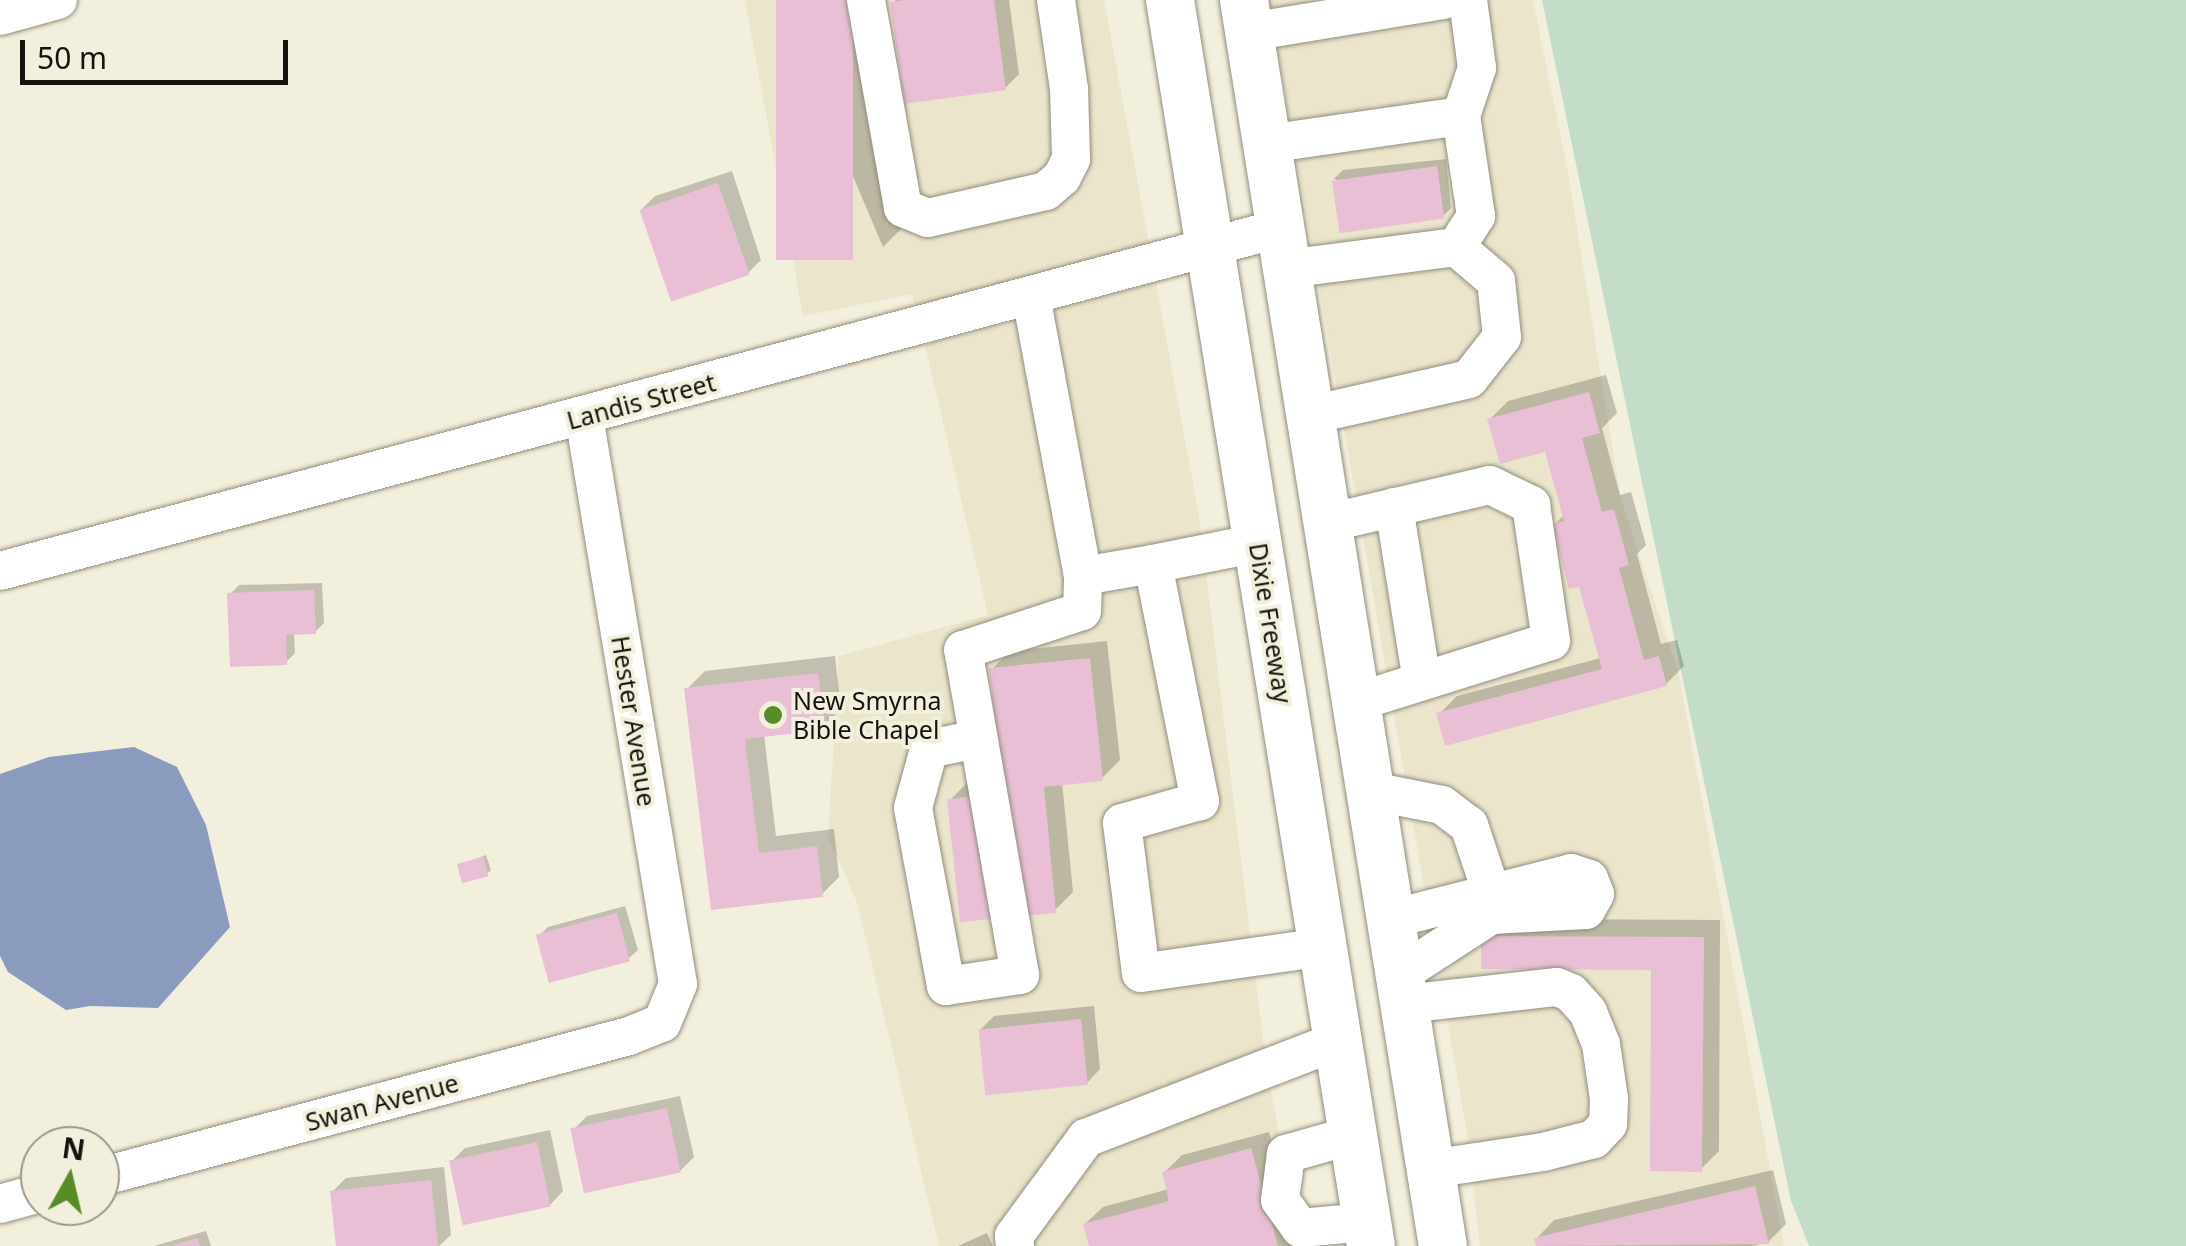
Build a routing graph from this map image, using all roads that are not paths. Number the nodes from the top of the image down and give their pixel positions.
1 (58, 0) edge
2 (866, 0) edge
3 (1056, 0) edge
4 (1170, 0) edge
5 (1444, 0) edge
6 (1468, 0) edge
7 (0, 16) edge
8 (1247, 16) edge
9 (1460, 116) junction
10 (1267, 144) junction
11 (1211, 247) junction
12 (1456, 247) junction
13 (1284, 248) junction
14 (1031, 296) junction
15 (1310, 414) junction
16 (584, 416) junction
17 (1394, 508) junction
18 (1328, 523) junction
19 (1258, 543) junction
20 (1153, 564) junction
21 (0, 571) edge
22 (1084, 576) junction
23 (1422, 681) junction
24 (1356, 702) junction
25 (978, 738) junction
26 (1370, 791) junction
27 (1491, 891) junction
28 (1391, 919) junction
29 (1323, 947) junction
30 (1402, 989) junction
31 (662, 1022) joint
32 (1338, 1041) junction
33 (1353, 1135) junction
34 (1431, 1169) junction
35 (120, 1173) edge
36 (1369, 1234) edge
37 (1016, 1246) edge
38 (1443, 1246) edge

1 - 7 street
2 - 3 street
4 - 11 main road, Dixie Freeway
5 - 8 street
6 - 9 street
8 - 10 main road
9 - 10 street
9 - 12 street
10 - 13 main road
11 - 13 street, Landis Street
11 - 14 street, Landis Street
11 - 19 main road, Dixie Freeway
12 - 13 street, Landis Street
12 - 15 street
13 - 15 main road
14 - 16 street, Landis Street
14 - 22 street
15 - 18 main road
16 - 21 street, Landis Street
16 - 31 street, Hester Avenue
17 - 18 street
17 - 23 street
17 - 23 street
18 - 24 main road
19 - 20 street
19 - 29 main road, Dixie Freeway
20 - 22 street
20 - 29 street
22 - 25 street
23 - 24 street
24 - 26 main road
25 - 25 street
26 - 27 street
26 - 28 main road
27 - 28 street
27 - 30 street
28 - 30 main road
29 - 32 main road, Dixie Freeway
30 - 34 main road
30 - 34 street
31 - 35 street, Swan Avenue
32 - 33 main road, Dixie Freeway
32 - 37 street
33 - 36 main road, Dixie Freeway
33 - 36 street
34 - 38 main road

